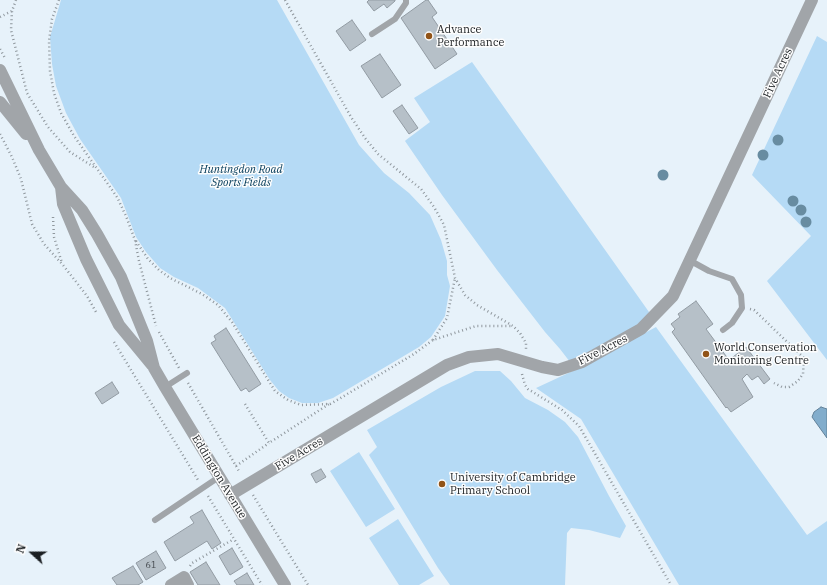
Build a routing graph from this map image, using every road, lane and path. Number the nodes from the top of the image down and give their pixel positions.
1 (16, 0) edge
2 (59, 0) edge
3 (285, 0) edge
4 (406, 0) edge
5 (812, 0) edge
6 (12, 11) junction
7 (0, 17) edge
8 (372, 34) dead end
9 (0, 70) edge
10 (0, 102) edge
11 (0, 134) edge
12 (39, 150) junction
13 (96, 168) junction
14 (61, 187) junction
15 (53, 216) dead end
16 (135, 240) junction
17 (689, 260) junction
18 (63, 265) junction
19 (455, 278) junction
20 (742, 308) junction
21 (99, 317) dead end
22 (513, 326) junction
23 (723, 330) dead end
24 (111, 337) dead end
25 (433, 340) junction
26 (526, 343) dead end
27 (154, 368) junction
28 (185, 375) junction
29 (774, 383) dead end
30 (165, 387) junction
31 (550, 402) dead end
32 (246, 404) dead end
33 (330, 404) junction
34 (269, 443) junction
35 (236, 466) junction
36 (219, 477) junction
37 (247, 485) junction
38 (203, 488) junction
39 (230, 495) junction
40 (155, 520) dead end
41 (234, 539) junction
42 (186, 581) edge
43 (171, 585) edge
44 (262, 585) edge
45 (285, 585) edge
46 (308, 585) edge
47 (672, 585) edge

1 - 6 path
2 - 13 path
3 - 19 path
4 - 8 lane
5 - 17 street, Five Acres
6 - 7 path
6 - 13 path
9 - 12 street, Eddington Avenue
10 - 12 street, Eddington Avenue
11 - 18 path
12 - 14 street, Eddington Avenue
13 - 16 path
14 - 27 street, Eddington Avenue
14 - 27 street, Eddington Avenue
15 - 18 path
16 - 28 path
16 - 33 path
17 - 20 lane
17 - 37 street, Five Acres
18 - 21 path
19 - 22 path
19 - 25 path
20 - 23 lane
20 - 29 path
22 - 25 path
22 - 26 path
24 - 38 path
25 - 33 path
27 - 30 street, Eddington Avenue
28 - 30 lane
28 - 35 path
30 - 36 street, Eddington Avenue
31 - 47 path
32 - 34 path
33 - 34 path
34 - 35 path
35 - 37 path
36 - 38 lane
36 - 39 street, Eddington Avenue
37 - 39 street, Five Acres
37 - 46 path
38 - 40 lane
38 - 41 path
39 - 45 street, Eddington Avenue
41 - 42 path
41 - 44 path
42 - 43 street

